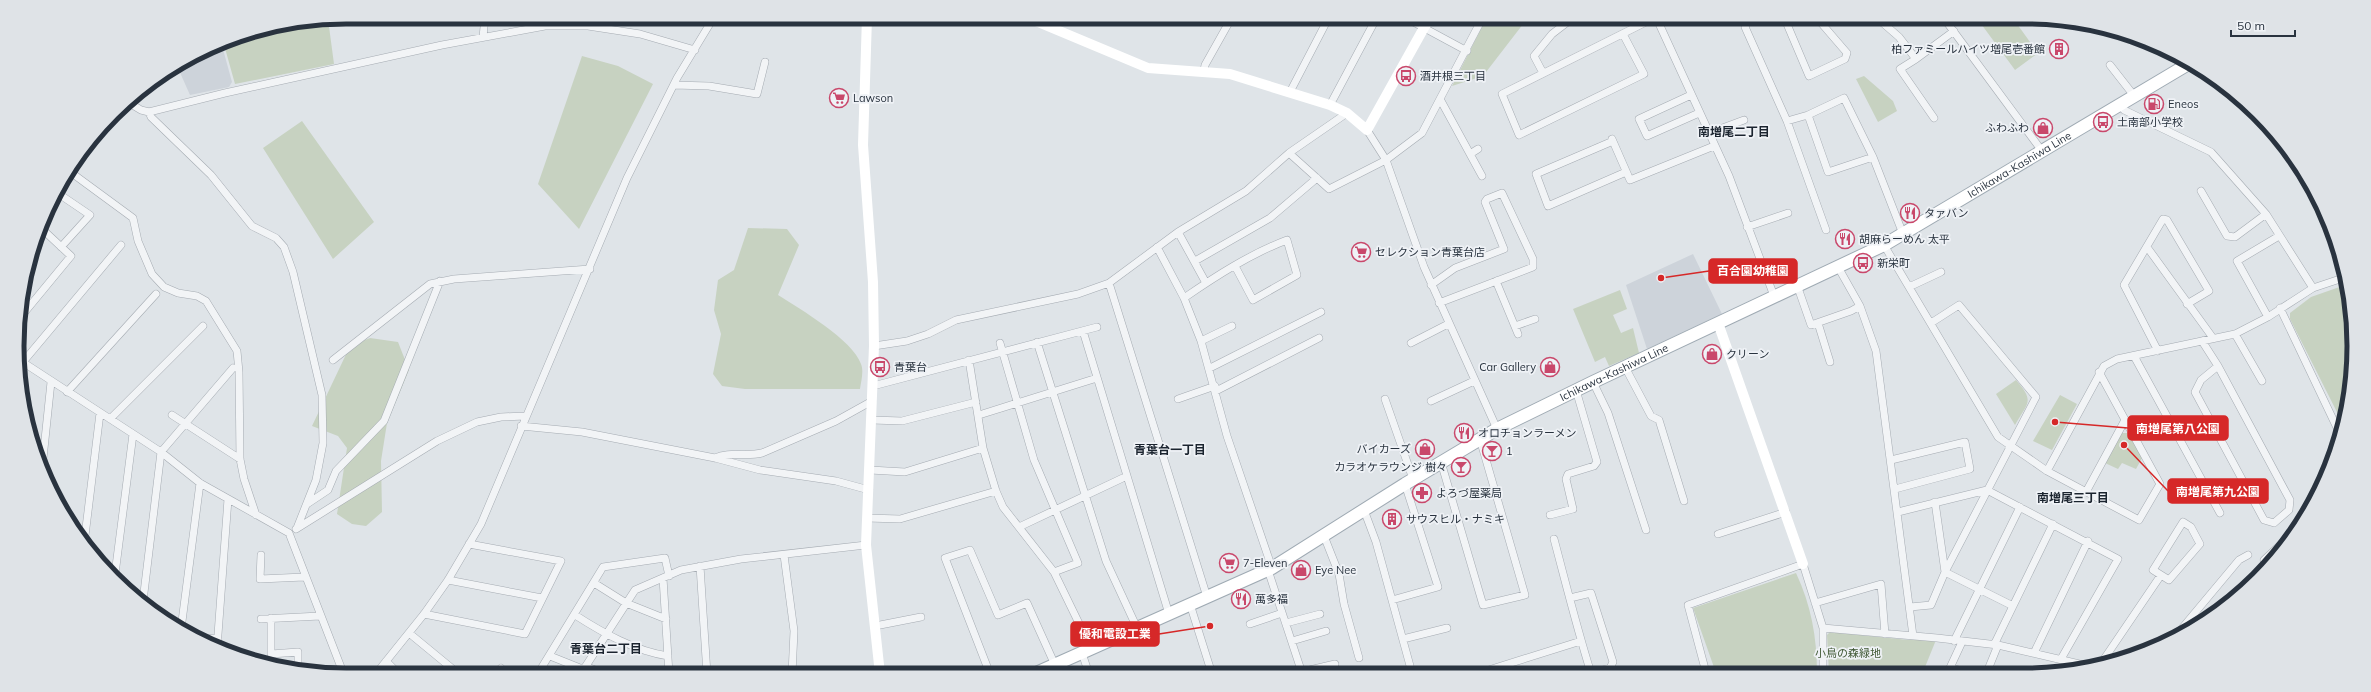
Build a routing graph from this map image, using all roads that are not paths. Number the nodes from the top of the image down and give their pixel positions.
1 (484, 24) edge
2 (710, 24) edge
3 (867, 24) edge
4 (1043, 24) edge
5 (1228, 24) edge
6 (1326, 24) edge
7 (1373, 24) edge
8 (1417, 24) edge
9 (1426, 24) edge
10 (1480, 24) edge
11 (1565, 24) edge
12 (1643, 24) edge
13 (1660, 24) edge
14 (1747, 24) edge
15 (1787, 24) edge
16 (1822, 24) edge
17 (1884, 24) edge
18 (1948, 24) edge
19 (1424, 28) junction
20 (1954, 31) junction
21 (1623, 34) junction
22 (483, 37) junction
23 (695, 50) junction
24 (1467, 51) junction
25 (1916, 59) junction
26 (765, 62) dead end
27 (2110, 65) dead end
28 (2185, 66) edge
29 (1204, 70) junction
30 (1543, 74) junction
31 (674, 85) junction
32 (1290, 92) junction
33 (1691, 95) junction
34 (2135, 97) junction
35 (1440, 99) junction
36 (133, 105) edge
37 (1330, 105) junction
38 (2120, 106) junction
39 (149, 112) junction
40 (1346, 113) junction
41 (1698, 113) junction
42 (1808, 115) junction
43 (1934, 118) dead end
44 (1744, 120) dead end
45 (1787, 120) junction
46 (1367, 130) junction
47 (1709, 133) junction
48 (1714, 146) junction
49 (1478, 149) dead end
50 (2042, 151) junction
51 (1289, 153) junction
52 (1470, 154) junction
53 (1873, 157) junction
54 (1386, 160) junction
55 (1626, 172) junction
56 (74, 174) edge
57 (1482, 176) dead end
58 (1317, 178) junction
59 (2201, 191) dead end
60 (61, 196) edge
61 (1788, 213) dead end
62 (2266, 214) junction
63 (1747, 227) junction
64 (1826, 230) dead end
65 (45, 232) edge
66 (1178, 232) junction
67 (1903, 234) junction
68 (2279, 236) junction
69 (121, 245) dead end
70 (1884, 245) junction
71 (61, 247) junction
72 (1157, 247) junction
73 (2147, 247) junction
74 (1195, 261) junction
75 (1235, 266) junction
76 (1838, 267) junction
77 (590, 269) junction
78 (1941, 272) dead end
79 (2340, 278) edge
80 (440, 282) junction
81 (1496, 282) junction
82 (1109, 283) junction
83 (1206, 283) junction
84 (1431, 285) junction
85 (1797, 285) junction
86 (1908, 287) junction
87 (2313, 288) junction
88 (156, 294) dead end
89 (1774, 296) junction
90 (1184, 298) junction
91 (1439, 302) junction
92 (2187, 304) junction
93 (1860, 306) junction
94 (2280, 308) junction
95 (26, 310) edge
96 (1321, 312) dead end
97 (2268, 317) junction
98 (1535, 319) dead end
99 (1718, 323) junction
100 (1818, 323) junction
101 (1930, 323) junction
102 (1448, 324) junction
103 (203, 326) dead end
104 (1232, 326) dead end
105 (1515, 326) junction
106 (1097, 327) dead end
107 (1083, 331) junction
108 (1518, 334) dead end
109 (2235, 334) junction
110 (1319, 338) dead end
111 (2213, 338) junction
112 (1200, 341) junction
113 (2202, 341) junction
114 (1038, 342) junction
115 (1000, 343) dead end
116 (1411, 344) dead end
117 (874, 346) junction
118 (1002, 351) junction
119 (2158, 351) junction
120 (2134, 356) junction
121 (333, 360) dead end
122 (969, 360) junction
123 (1830, 362) dead end
124 (25, 364) edge
125 (25, 366) edge
126 (2218, 366) junction
127 (1625, 367) junction
128 (233, 368) dead end
129 (1210, 368) junction
130 (2099, 372) junction
131 (1098, 378) junction
132 (1474, 381) junction
133 (2262, 381) dead end
134 (52, 382) junction
135 (1592, 382) junction
136 (873, 386) junction
137 (1215, 388) junction
138 (1576, 390) junction
139 (67, 392) junction
140 (1054, 392) junction
141 (1384, 398) dead end
142 (1178, 399) dead end
143 (872, 401) junction
144 (1431, 401) dead end
145 (976, 402) junction
146 (1016, 403) junction
147 (100, 413) junction
148 (172, 415) dead end
149 (979, 415) junction
150 (525, 416) junction
151 (110, 419) junction
152 (872, 420) junction
153 (2125, 420) junction
154 (185, 424) junction
155 (521, 426) junction
156 (2337, 427) edge
157 (1498, 429) junction
158 (133, 434) junction
159 (1480, 439) junction
160 (2010, 446) junction
161 (983, 448) junction
162 (161, 452) junction
163 (43, 456) edge
164 (714, 458) junction
165 (240, 459) junction
166 (1891, 460) junction
167 (1441, 462) junction
168 (870, 470) junction
169 (2047, 471) junction
170 (1127, 476) junction
171 (1409, 481) junction
172 (200, 483) junction
173 (1895, 489) junction
174 (868, 490) junction
175 (1987, 490) junction
176 (996, 491) junction
177 (2086, 492) junction
178 (1087, 495) junction
179 (228, 499) junction
180 (1684, 501) dead end
181 (1935, 502) junction
182 (306, 505) junction
183 (2020, 507) junction
184 (1056, 510) junction
185 (1364, 510) junction
186 (1786, 512) junction
187 (1898, 512) junction
188 (2220, 513) dead end
189 (256, 515) junction
190 (1550, 515) dead end
191 (867, 518) junction
192 (2053, 524) junction
193 (1019, 527) junction
194 (297, 528) junction
195 (1646, 530) dead end
196 (289, 533) junction
197 (85, 534) edge
198 (1718, 534) dead end
199 (1324, 536) junction
200 (1554, 539) dead end
201 (2088, 541) junction
202 (470, 544) junction
203 (866, 545) junction
204 (784, 555) junction
205 (2248, 555) dead end
206 (261, 556) dead end
207 (1803, 564) junction
208 (700, 566) junction
209 (1270, 569) junction
210 (115, 571) edge
211 (1054, 572) junction
212 (1945, 572) junction
213 (2161, 575) junction
214 (304, 577) junction
215 (666, 577) junction
216 (448, 580) junction
217 (594, 583) junction
218 (1979, 590) junction
219 (145, 597) edge
220 (1207, 597) junction
221 (542, 598) junction
222 (1570, 598) junction
223 (1392, 600) junction
224 (626, 603) junction
225 (1815, 603) junction
226 (1190, 604) junction
227 (2013, 606) junction
228 (1910, 607) junction
229 (1282, 612) junction
230 (424, 614) junction
231 (1169, 614) junction
232 (1320, 614) dead end
233 (575, 615) junction
234 (320, 616) junction
235 (921, 617) dead end
236 (271, 618) junction
237 (262, 619) dead end
238 (666, 619) junction
239 (182, 623) edge
240 (1250, 624) dead end
241 (1286, 624) junction
242 (2185, 625) edge
243 (875, 626) junction
244 (1136, 628) junction
245 (1447, 628) dead end
246 (1822, 628) junction
247 (1326, 631) dead end
248 (409, 633) junction
249 (606, 634) junction
250 (1885, 634) junction
251 (1914, 636) junction
252 (212, 639) edge
253 (218, 639) joint
254 (1403, 639) junction
255 (1292, 641) junction
256 (1581, 641) junction
257 (1958, 641) junction
258 (1996, 645) junction
259 (1087, 651) junction
260 (2034, 653) junction
261 (550, 656) junction
262 (668, 656) junction
263 (1359, 658) dead end
264 (2105, 658) edge
265 (2061, 659) junction
266 (386, 661) junction
267 (2078, 663) edge
268 (298, 664) edge
269 (1335, 664) dead end
270 (1055, 665) junction
271 (542, 667) dead end
272 (341, 668) edge
273 (380, 668) edge
274 (393, 668) edge
275 (452, 668) edge
276 (584, 668) joint
277 (669, 668) edge
278 (707, 668) edge
279 (792, 668) edge
280 (879, 668) edge
281 (988, 668) edge
282 (1048, 668) edge
283 (1088, 668) edge
284 (1210, 668) edge
285 (1300, 668) edge
286 (1320, 668) edge
287 (1411, 668) edge
288 (1494, 668) edge
289 (1589, 668) edge
290 (1610, 668) edge
291 (1705, 668) edge
292 (1823, 668) edge
293 (1950, 668) edge
294 (1988, 668) edge

1 - 22 street
2 - 23 street
3 - 117 street
4 - 29 street
5 - 29 street
6 - 32 street
7 - 37 street
8 - 19 street
9 - 19 street
10 - 24 street
11 - 30 street
12 - 21 street
13 - 33 street
14 - 45 street
15 - 16 street
17 - 25 street
18 - 20 street
19 - 24 street
19 - 46 street
20 - 25 street
20 - 50 street
21 - 30 street
21 - 30 street
22 - 23 street
22 - 39 street
23 - 31 street
24 - 35 street
25 - 43 street
26 - 31 street
27 - 34 street
28 - 34 main road, Ichikawa-Kashiwa Line
29 - 32 street
31 - 77 street
32 - 37 street
33 - 41 street
33 - 41 street
34 - 38 main road, Ichikawa-Kashiwa Line
35 - 52 street
35 - 54 street
36 - 39 street
37 - 40 street
38 - 50 main road, Ichikawa-Kashiwa Line
38 - 62 street
39 - 182 street
40 - 46 street
40 - 51 street
41 - 47 street
42 - 45 street
42 - 53 street
42 - 53 street
44 - 47 street
45 - 64 street
46 - 54 street
47 - 48 street
48 - 55 street
48 - 63 street
49 - 52 street
50 - 67 main road, Ichikawa-Kashiwa Line
51 - 58 street
51 - 66 street
52 - 57 street
53 - 67 street
54 - 58 street
54 - 84 street
55 - 55 street
56 - 165 street
58 - 74 street
59 - 62 street
60 - 71 street
61 - 63 street
62 - 68 street
63 - 89 street
65 - 71 street
66 - 72 street
66 - 74 street
67 - 70 main road, Ichikawa-Kashiwa Line
68 - 87 street
68 - 97 street
69 - 124 street
70 - 76 main road, Ichikawa-Kashiwa Line
70 - 86 street
71 - 95 street
72 - 82 street
72 - 90 street
73 - 92 street
73 - 92 street
73 - 119 street
74 - 83 street
75 - 75 street
75 - 83 street
76 - 85 main road, Ichikawa-Kashiwa Line
76 - 93 street
77 - 80 street
77 - 150 street
78 - 86 street
79 - 87 street
80 - 121 street
80 - 182 street
81 - 84 street
81 - 91 street
81 - 105 street
82 - 117 street
82 - 220 street
83 - 90 street
84 - 91 street
85 - 89 main road, Ichikawa-Kashiwa Line
85 - 100 street
86 - 101 street
87 - 94 street
88 - 139 street
89 - 99 main road, Ichikawa-Kashiwa Line
90 - 112 street
91 - 102 street
92 - 111 street
93 - 100 street
93 - 166 street
94 - 97 street
94 - 156 street
96 - 129 street
97 - 109 street
98 - 105 street
99 - 127 main road, Ichikawa-Kashiwa Line
99 - 186 street
100 - 123 street
101 - 160 street
101 - 160 street
102 - 116 street
102 - 132 street
103 - 151 street
104 - 112 street
105 - 108 street
106 - 107 street
107 - 114 street
107 - 131 street
109 - 111 street
109 - 133 street
110 - 137 street
111 - 113 street
112 - 129 street
113 - 119 street
113 - 126 street
114 - 118 street
114 - 140 street
115 - 118 street
117 - 136 street
118 - 122 street
118 - 146 street
119 - 120 street
120 - 130 street
120 - 188 street
122 - 136 street
122 - 145 street
125 - 134 street
126 - 126 street
127 - 135 main road, Ichikawa-Kashiwa Line
127 - 180 street
128 - 154 street
129 - 137 street
130 - 153 street
130 - 169 street
131 - 140 street
131 - 170 street
132 - 144 street
132 - 157 street
134 - 139 street
134 - 163 street
135 - 138 main road, Ichikawa-Kashiwa Line
135 - 195 street
136 - 143 street
137 - 142 street
137 - 209 street
138 - 157 main road, Ichikawa-Kashiwa Line
138 - 190 street
139 - 147 street
140 - 146 street
140 - 178 street
141 - 171 street
143 - 152 street
143 - 164 street
145 - 149 street
145 - 152 street
146 - 149 street
146 - 184 street
147 - 151 street
147 - 197 street
148 - 154 street
149 - 161 street
150 - 155 street
150 - 194 street
151 - 158 street
152 - 168 street
153 - 177 street
153 - 177 street
154 - 162 street
154 - 165 street
155 - 164 street
155 - 202 street
157 - 159 main road, Ichikawa-Kashiwa Line
158 - 162 street
158 - 210 street
159 - 167 main road, Ichikawa-Kashiwa Line
159 - 167 street
160 - 169 street
160 - 175 street
161 - 168 street
161 - 176 street
162 - 172 street
162 - 219 street
164 - 174 street
165 - 189 street
166 - 173 street
166 - 173 street
167 - 171 main road, Ichikawa-Kashiwa Line
168 - 174 street
169 - 177 street
170 - 178 street
170 - 231 street
171 - 185 main road, Ichikawa-Kashiwa Line
171 - 223 street
172 - 179 street
172 - 239 street
173 - 187 street
174 - 191 street
175 - 181 street
175 - 183 street
175 - 212 street
176 - 191 street
176 - 193 street
178 - 184 street
178 - 244 street
179 - 189 street
179 - 253 street
181 - 187 street
181 - 212 street
182 - 194 street
183 - 192 street
183 - 218 street
184 - 193 street
184 - 211 street
185 - 199 main road, Ichikawa-Kashiwa Line
185 - 223 street
186 - 198 street
186 - 207 street
187 - 228 street
189 - 196 street
191 - 203 street
192 - 201 street
192 - 227 street
193 - 211 street
194 - 196 street
196 - 214 street
199 - 209 main road, Ichikawa-Kashiwa Line
199 - 263 street
200 - 222 street
201 - 260 street
201 - 265 street
202 - 216 street
202 - 221 street
203 - 204 street
203 - 243 street
204 - 208 street
204 - 279 street
205 - 242 street
206 - 214 street
207 - 225 street
207 - 291 street
208 - 215 street
208 - 278 street
209 - 220 main road, Ichikawa-Kashiwa Line
209 - 229 street
211 - 259 street
212 - 218 street
212 - 228 street
213 - 213 street
213 - 264 street
214 - 234 street
215 - 217 street
215 - 224 street
215 - 238 street
216 - 221 street
216 - 230 street
217 - 224 street
217 - 233 street
218 - 227 street
218 - 257 street
220 - 226 main road, Ichikawa-Kashiwa Line
221 - 230 street
222 - 256 street
222 - 290 street
223 - 254 street
224 - 238 street
224 - 249 street
225 - 246 street
225 - 250 street
226 - 231 main road, Ichikawa-Kashiwa Line
226 - 284 street
227 - 258 street
228 - 251 street
229 - 240 street
229 - 241 street
230 - 248 street
231 - 244 main road, Ichikawa-Kashiwa Line
232 - 241 street
233 - 249 street
233 - 261 street
234 - 236 street
234 - 272 street
235 - 243 street
236 - 237 street
236 - 268 street
238 - 262 street
241 - 255 street
243 - 280 street
244 - 259 main road, Ichikawa-Kashiwa Line
245 - 254 street
246 - 250 street
246 - 292 street
247 - 255 street
248 - 266 street
248 - 275 street
249 - 262 street
249 - 276 street
250 - 251 street
251 - 257 street
252 - 253 street
254 - 287 street
255 - 285 street
256 - 288 street
256 - 289 street
257 - 258 street
257 - 293 street
258 - 260 street
258 - 294 street
259 - 270 main road, Ichikawa-Kashiwa Line
259 - 283 street
260 - 265 street
261 - 271 street
261 - 276 street
262 - 277 street
265 - 267 street
266 - 273 street
266 - 274 street
269 - 286 street
270 - 281 street
270 - 282 main road, Ichikawa-Kashiwa Line

